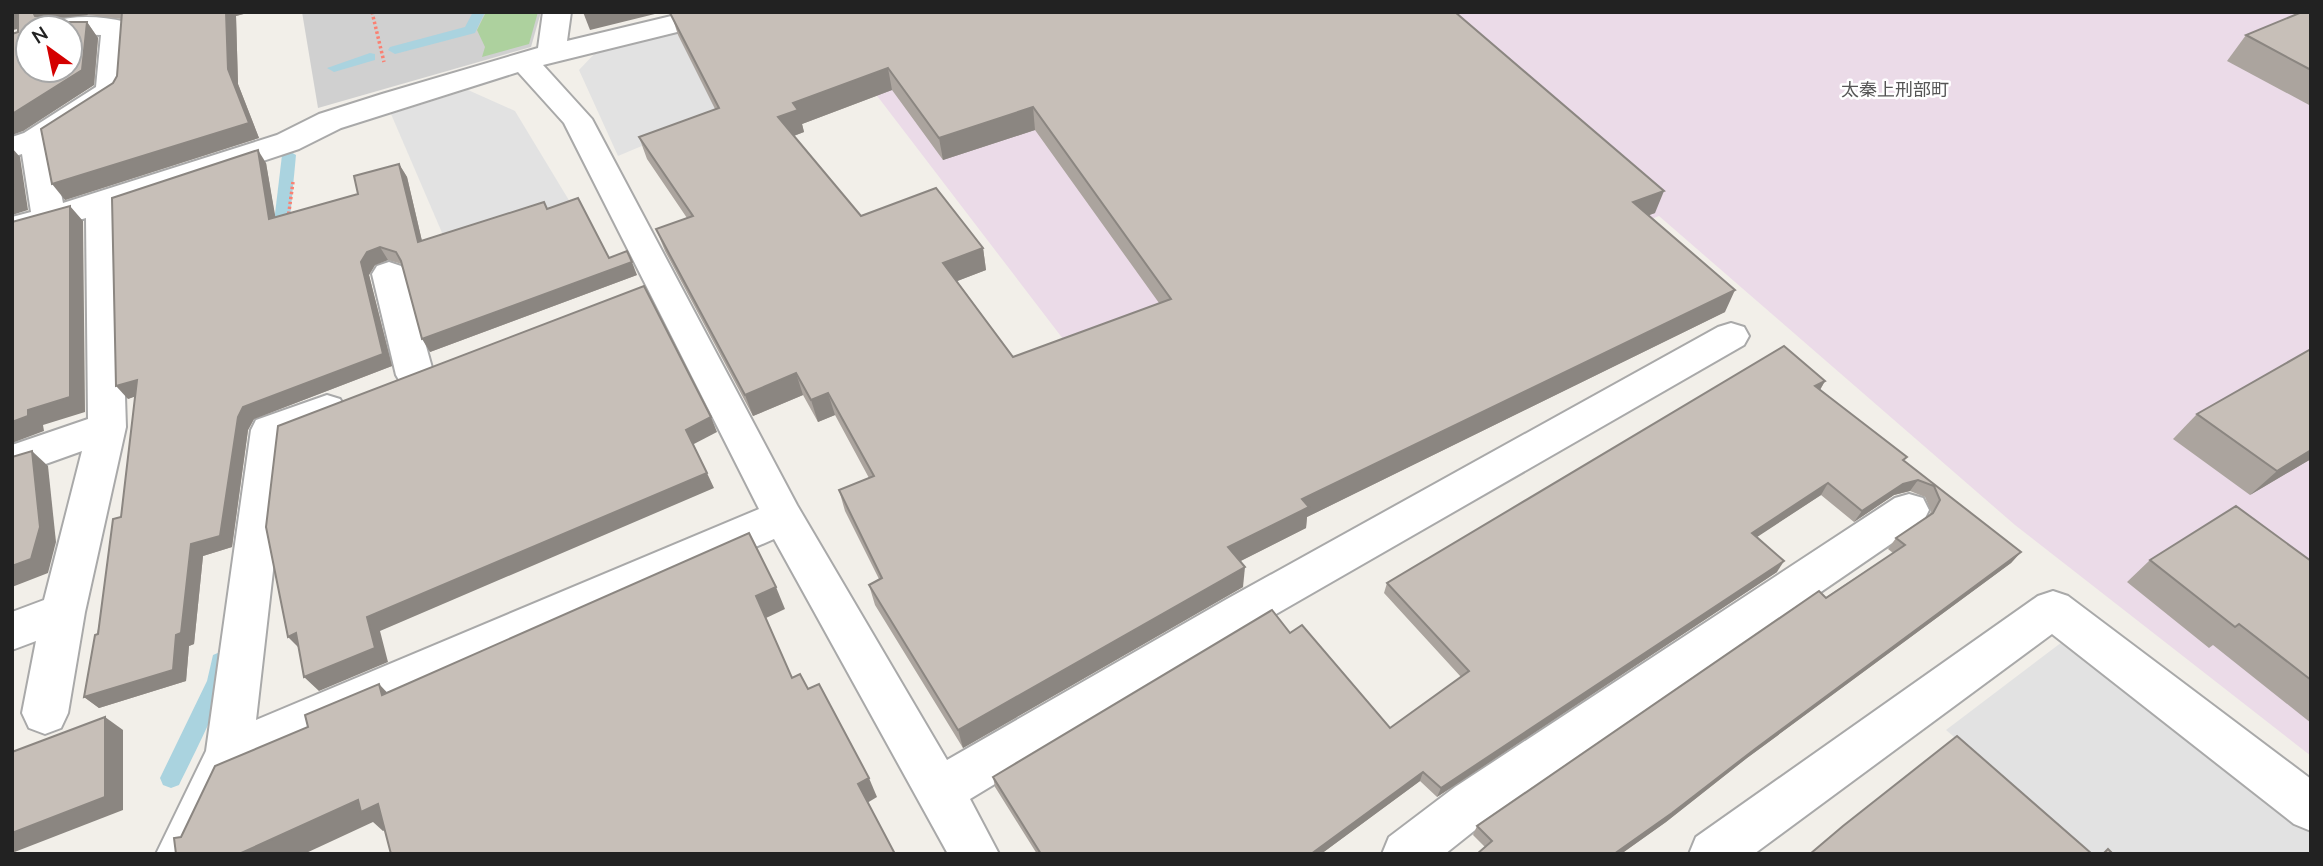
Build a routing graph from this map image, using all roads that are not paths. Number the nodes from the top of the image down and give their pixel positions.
1 (557, 12) edge
2 (724, 12) edge
3 (84, 25) edge
4 (538, 57) junction
5 (24, 143) edge
6 (102, 203) junction
7 (49, 218) junction
8 (12, 228) edge
9 (389, 274) dead end
10 (1731, 336) dead end
11 (107, 427) junction
12 (12, 460) edge
13 (1909, 510) dead end
14 (783, 517) junction
15 (63, 612) junction
16 (12, 631) edge
17 (45, 713) dead end
18 (229, 754) junction
19 (939, 791) junction
20 (2311, 808) edge
21 (972, 853) edge
22 (180, 854) edge
23 (1406, 854) edge
24 (1713, 854) edge

1 - 4 street
2 - 4 street
3 - 5 street
4 - 6 street
4 - 14 street
5 - 7 street
6 - 7 street
6 - 11 street
7 - 8 street
9 - 18 street
10 - 19 street
11 - 12 street
11 - 15 street
13 - 23 street
14 - 18 street
14 - 19 street
15 - 16 street
15 - 17 street
18 - 22 street
19 - 21 street
20 - 24 street

